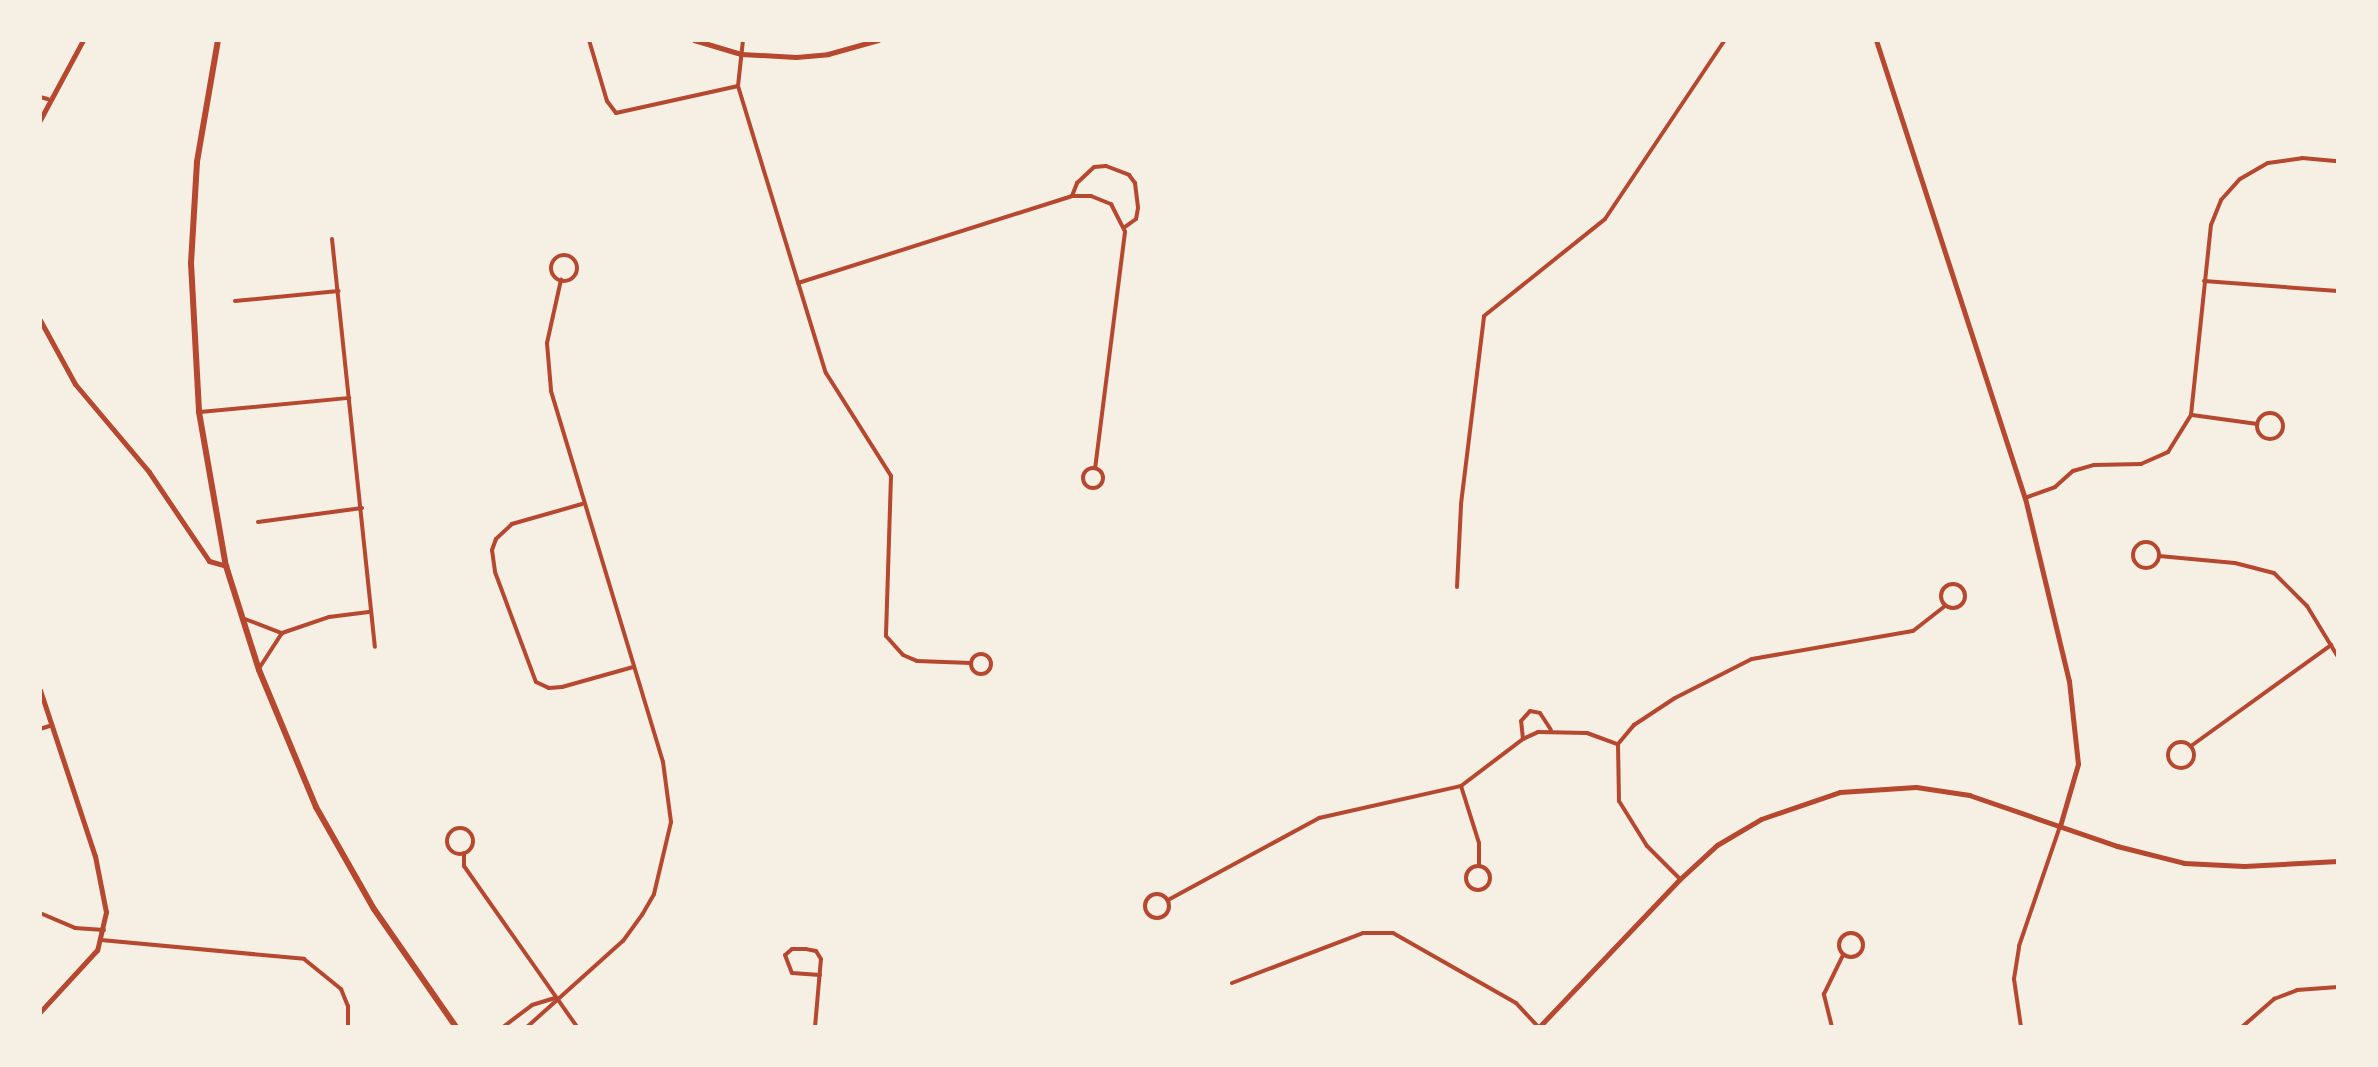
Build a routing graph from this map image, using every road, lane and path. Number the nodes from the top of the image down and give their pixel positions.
1 (83, 40) edge
2 (218, 40) edge
3 (589, 40) edge
4 (694, 40) edge
5 (743, 40) edge
6 (878, 40) edge
7 (1725, 40) edge
8 (1878, 40) edge
9 (741, 54) junction
10 (738, 86) junction
11 (44, 98) edge
12 (40, 120) edge
13 (2338, 161) edge
14 (1072, 196) junction
15 (1124, 228) junction
16 (332, 239) dead end
17 (561, 280) junction
18 (2204, 281) junction
19 (798, 283) junction
20 (339, 291) junction
21 (2338, 291) edge
22 (235, 302) dead end
23 (40, 320) edge
24 (349, 398) junction
25 (200, 412) junction
26 (2190, 415) junction
27 (2257, 424) junction
28 (1095, 468) dead end
29 (2026, 498) junction
30 (582, 504) junction
31 (362, 508) junction
32 (258, 522) dead end
33 (2159, 556) junction
34 (226, 566) junction
35 (1458, 587) dead end
36 (1945, 606) junction
37 (369, 612) junction
38 (241, 616) junction
39 (282, 634) junction
40 (2331, 645) junction
41 (375, 647) dead end
42 (2338, 657) edge
43 (971, 664) dead end
44 (634, 667) junction
45 (258, 670) junction
46 (40, 690) edge
47 (52, 725) junction
48 (40, 729) edge
49 (1551, 730) junction
50 (1523, 739) junction
51 (1618, 744) junction
52 (2191, 746) junction
53 (1460, 786) junction
54 (2060, 826) junction
55 (464, 853) junction
56 (2338, 861) edge
57 (1478, 866) junction
58 (1680, 878) junction
59 (1168, 900) junction
60 (40, 913) edge
61 (104, 930) junction
62 (102, 940) junction
63 (1844, 955) junction
64 (820, 975) junction
65 (1232, 984) dead end
66 (2338, 986) edge
67 (555, 998) junction
68 (40, 1012) edge
69 (348, 1027) edge
70 (456, 1027) edge
71 (503, 1027) edge
72 (527, 1027) edge
73 (577, 1027) edge
74 (815, 1027) edge
75 (1538, 1027) edge
76 (1832, 1027) edge
77 (2021, 1027) edge
78 (2242, 1027) edge

1 - 11 street
2 - 25 main road
3 - 10 street
4 - 9 street
5 - 9 street
6 - 9 street
7 - 35 street
8 - 29 street
9 - 10 street
10 - 19 street
11 - 12 street
13 - 18 street
14 - 15 street
14 - 15 street
14 - 19 street
15 - 28 street
16 - 20 street
17 - 17 street
17 - 30 street
18 - 21 street
18 - 26 street
19 - 43 street
20 - 22 street
20 - 24 street
23 - 34 street
24 - 25 street
24 - 31 street
25 - 34 main road
26 - 27 street
26 - 29 street
27 - 27 street
29 - 54 street
30 - 44 street
30 - 44 street
31 - 32 street
31 - 37 street
33 - 33 street
33 - 40 street
34 - 38 main road
36 - 36 street
36 - 51 street
37 - 39 street
37 - 41 street
38 - 39 street
38 - 45 main road
39 - 45 street
40 - 42 street
40 - 52 street
44 - 67 street
45 - 70 main road
46 - 47 street
47 - 48 street
47 - 61 street
49 - 50 street
49 - 50 street
49 - 51 street
50 - 53 street
51 - 58 street
52 - 52 street
53 - 57 street
53 - 59 street
54 - 56 street
54 - 58 street
54 - 77 street
55 - 55 street
55 - 67 street
57 - 57 street
58 - 75 street
59 - 59 street
60 - 61 street
61 - 62 street
62 - 68 street
62 - 69 street
63 - 63 street
63 - 76 street
64 - 64 street
64 - 74 street
65 - 75 street
66 - 78 street
67 - 71 street
67 - 72 street
67 - 73 street

